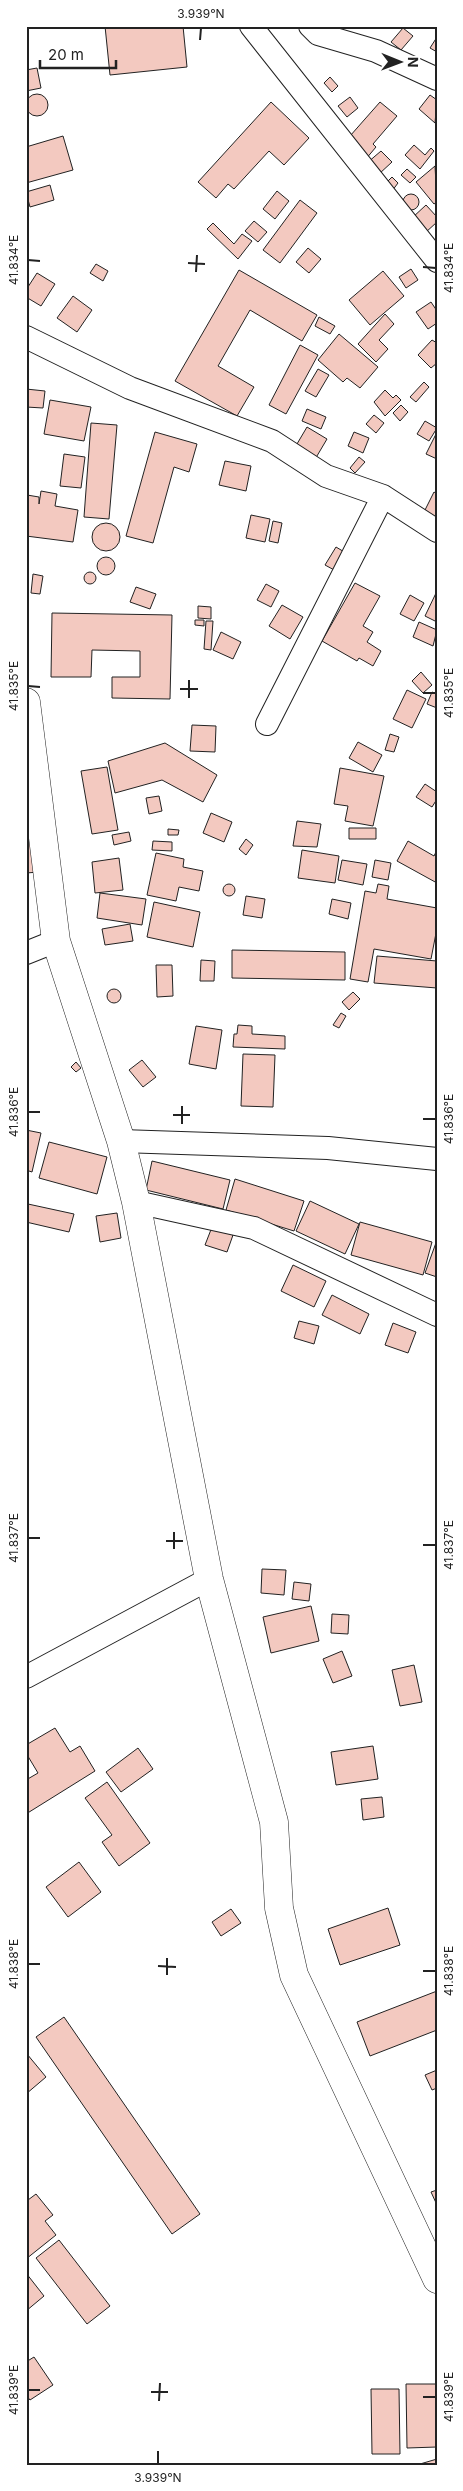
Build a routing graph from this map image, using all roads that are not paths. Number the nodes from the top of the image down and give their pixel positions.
1 (250, 26) edge
2 (310, 26) edge
3 (437, 79) edge
4 (437, 261) edge
5 (26, 338) edge
6 (383, 496) junction
7 (437, 531) edge
8 (26, 702) edge
9 (267, 724) dead end
10 (56, 941) junction
11 (26, 953) edge
12 (122, 1141) junction
13 (437, 1159) edge
14 (136, 1202) junction
15 (437, 1315) edge
16 (209, 1579) junction
17 (26, 1677) edge
18 (437, 2279) edge

1 - 4 street
2 - 3 street
5 - 6 street
6 - 7 street
6 - 9 street
8 - 10 main road
10 - 11 street
10 - 12 main road
12 - 13 street
12 - 14 main road
14 - 15 street
14 - 16 main road
16 - 17 street
16 - 18 main road

